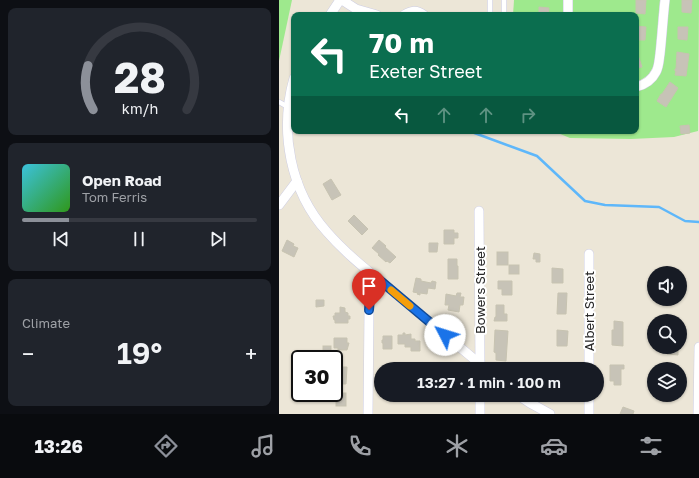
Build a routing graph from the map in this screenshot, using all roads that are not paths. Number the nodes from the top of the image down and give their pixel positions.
1 (341, 0) edge
2 (490, 0) edge
3 (504, 0) edge
4 (569, 0) edge
5 (665, 0) edge
6 (332, 12) edge
7 (366, 12) edge
8 (490, 12) edge
9 (504, 12) edge
10 (568, 12) edge
11 (639, 86) edge
12 (291, 88) edge
13 (279, 102) edge
14 (288, 107) junction
15 (283, 142) edge
16 (297, 181) junction
17 (279, 205) edge
18 (479, 210) dead end
19 (589, 254) dead end
20 (376, 277) junction
21 (699, 347) edge
22 (476, 362) edge
23 (482, 362) edge
24 (589, 362) edge
25 (480, 402) edge
26 (528, 402) edge
27 (589, 402) edge
28 (368, 414) edge
29 (480, 414) edge
30 (550, 414) edge
31 (589, 414) edge
32 (698, 414) edge

1 - 6 street
1 - 7 street
2 - 8 lane
3 - 9 lane
4 - 10 street
5 - 11 street
12 - 14 street
13 - 14 lane
14 - 15 street
15 - 16 street
16 - 17 street
16 - 20 street
18 - 23 street, Bowers Street
19 - 24 street, Albert Street
20 - 22 street
20 - 28 street
21 - 32 street
25 - 29 street
26 - 30 street
27 - 31 street

